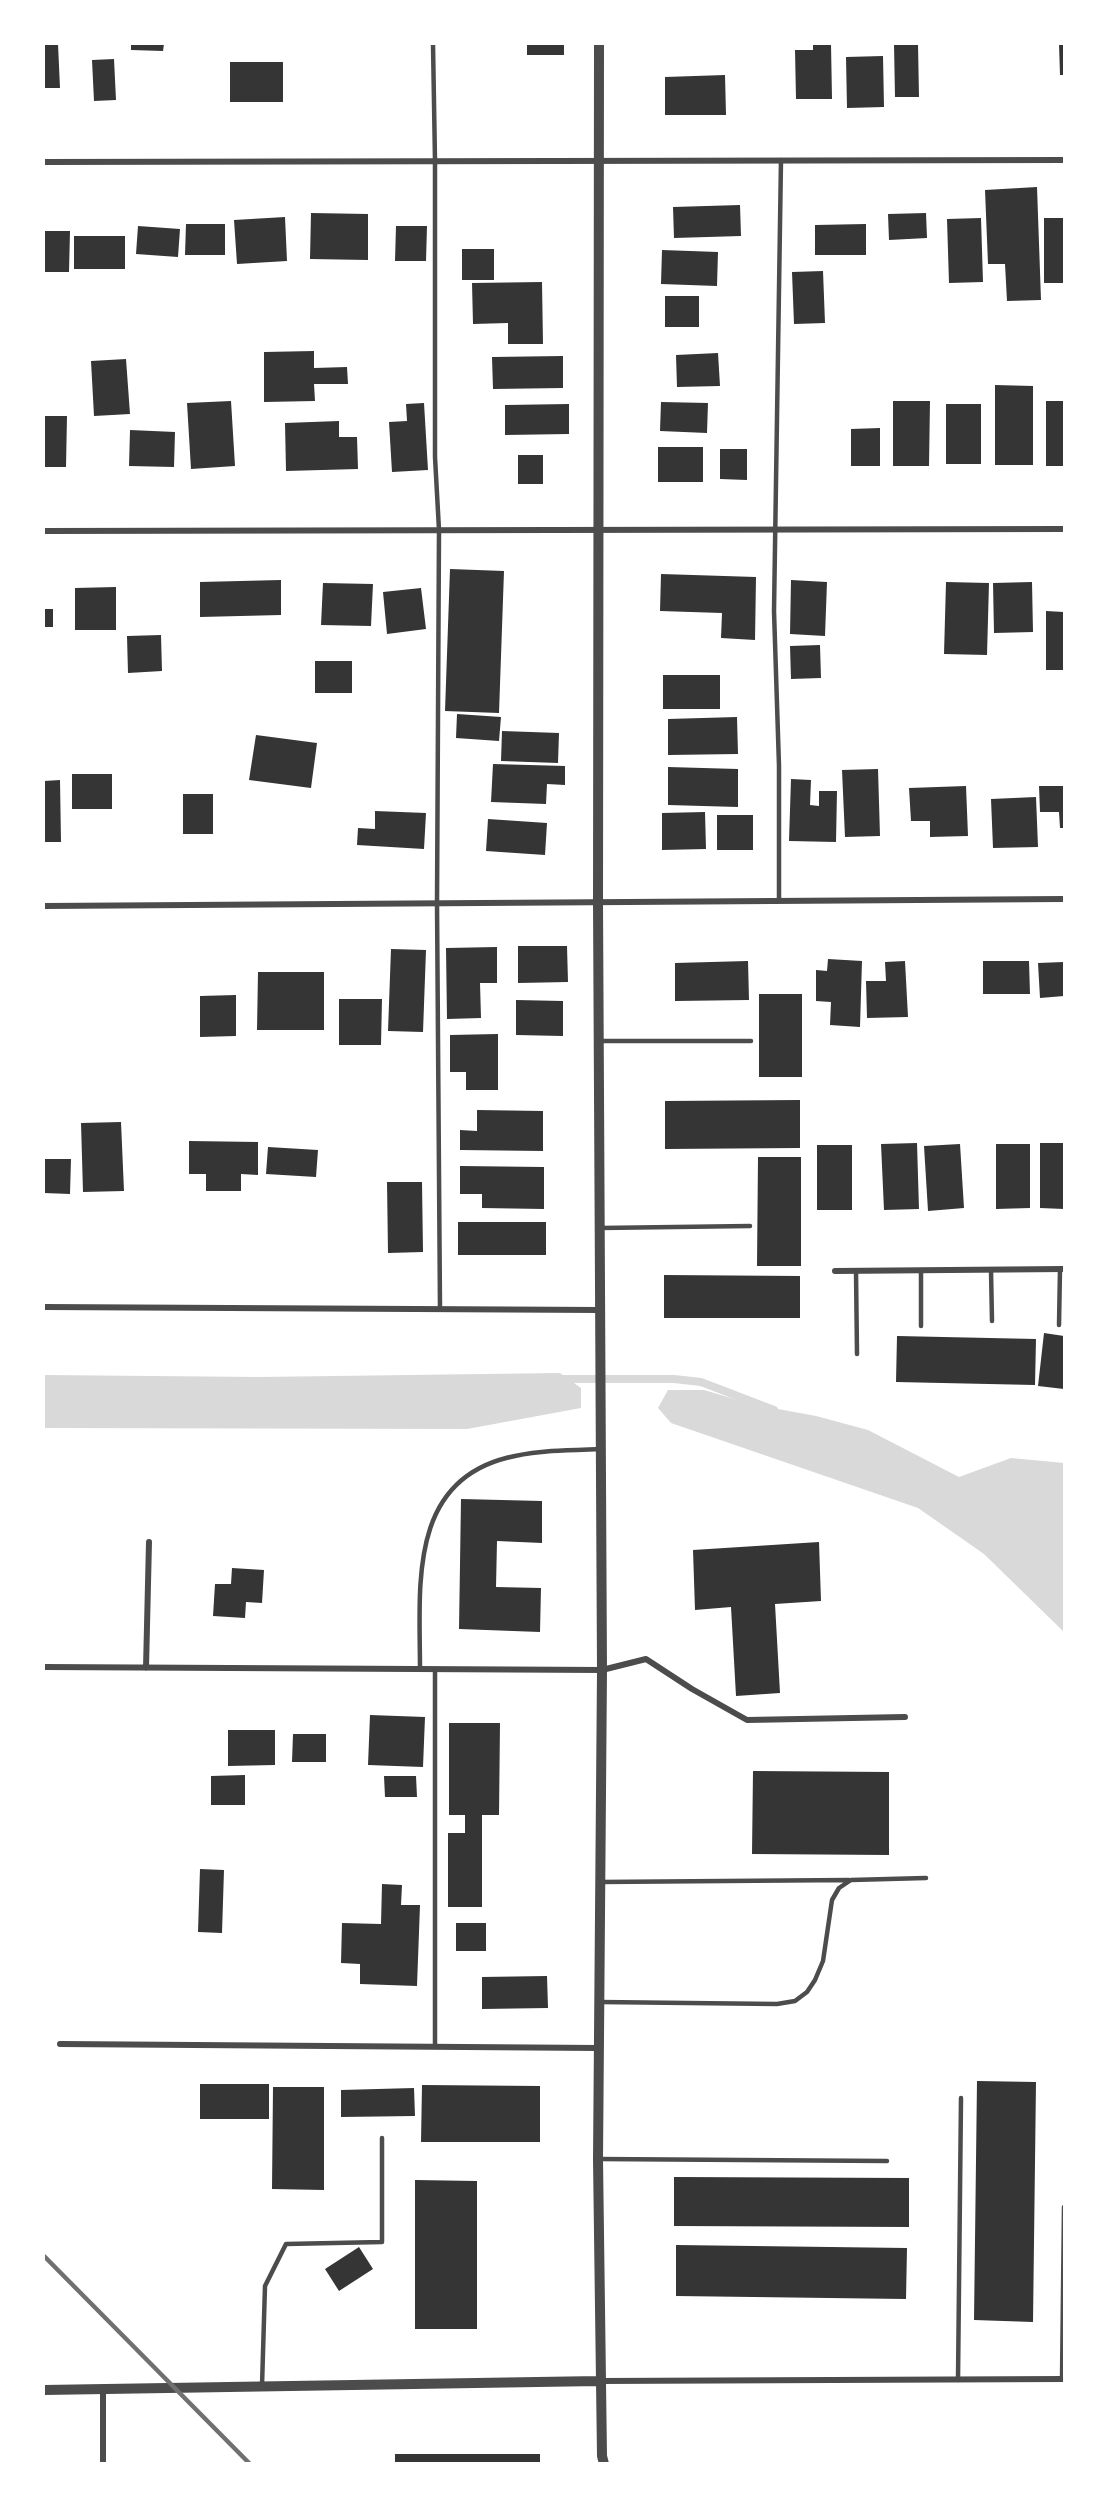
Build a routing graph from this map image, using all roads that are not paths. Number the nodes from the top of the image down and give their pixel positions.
1 (433, 44) edge
2 (599, 44) edge
3 (599, 160) junction
4 (781, 160) junction
5 (1065, 160) edge
6 (435, 161) junction
7 (44, 162) edge
8 (1065, 529) edge
9 (439, 530) junction
10 (599, 530) junction
11 (777, 530) junction
12 (44, 531) edge
13 (1065, 899) edge
14 (779, 901) junction
15 (598, 902) junction
16 (437, 903) junction
17 (44, 906) edge
18 (599, 1041) junction
19 (751, 1041) dead end
20 (750, 1226) dead end
21 (600, 1228) junction
22 (1062, 1269) edge
23 (921, 1270) junction
24 (991, 1270) junction
25 (835, 1271) dead end
26 (856, 1271) junction
27 (44, 1307) edge
28 (440, 1309) junction
29 (600, 1310) junction
30 (992, 1321) dead end
31 (1059, 1325) dead end
32 (921, 1326) dead end
33 (856, 1354) dead end
34 (601, 1449) junction
35 (148, 1542) dead end
36 (44, 1667) edge
37 (146, 1668) junction
38 (420, 1669) junction
39 (435, 1669) junction
40 (602, 1670) junction
41 (905, 1717) dead end
42 (926, 1878) dead end
43 (851, 1880) junction
44 (600, 1882) junction
45 (599, 2002) junction
46 (60, 2044) dead end
47 (435, 2047) junction
48 (598, 2048) junction
49 (961, 2098) dead end
50 (382, 2138) dead end
51 (598, 2159) junction
52 (886, 2161) dead end
53 (1065, 2207) edge
54 (1063, 2379) edge
55 (958, 2380) junction
56 (599, 2381) junction
57 (262, 2386) junction
58 (103, 2389) junction
59 (44, 2390) edge
60 (103, 2463) edge
61 (604, 2463) edge

1 - 6 lane
2 - 3 street
3 - 4 street
3 - 6 street
3 - 10 street
4 - 5 street
4 - 11 lane
6 - 7 street
6 - 9 lane
8 - 11 street
9 - 10 street
9 - 12 street
9 - 16 lane
10 - 11 street
10 - 15 street
11 - 14 lane
13 - 14 street
14 - 15 street
15 - 16 street
15 - 18 street
16 - 17 street
16 - 28 lane
18 - 19 lane
18 - 21 street
20 - 21 lane
21 - 29 street
22 - 24 street
22 - 31 lane
23 - 24 street
23 - 26 street
23 - 32 lane
24 - 30 lane
25 - 26 street
26 - 33 lane
27 - 28 street
28 - 29 street
29 - 34 street
34 - 38 lane
34 - 40 street
35 - 37 street
36 - 37 street
37 - 38 street
38 - 39 street
39 - 40 street
39 - 47 lane
40 - 41 street
40 - 44 street
42 - 43 lane
43 - 44 lane
43 - 45 lane
44 - 45 street
45 - 48 street
46 - 47 street
47 - 48 street
48 - 51 street
49 - 55 lane
50 - 57 lane
51 - 52 lane
51 - 56 street
53 - 54 lane
54 - 55 street
55 - 56 street
56 - 57 street
56 - 61 street
57 - 58 street
58 - 59 street
58 - 60 street

